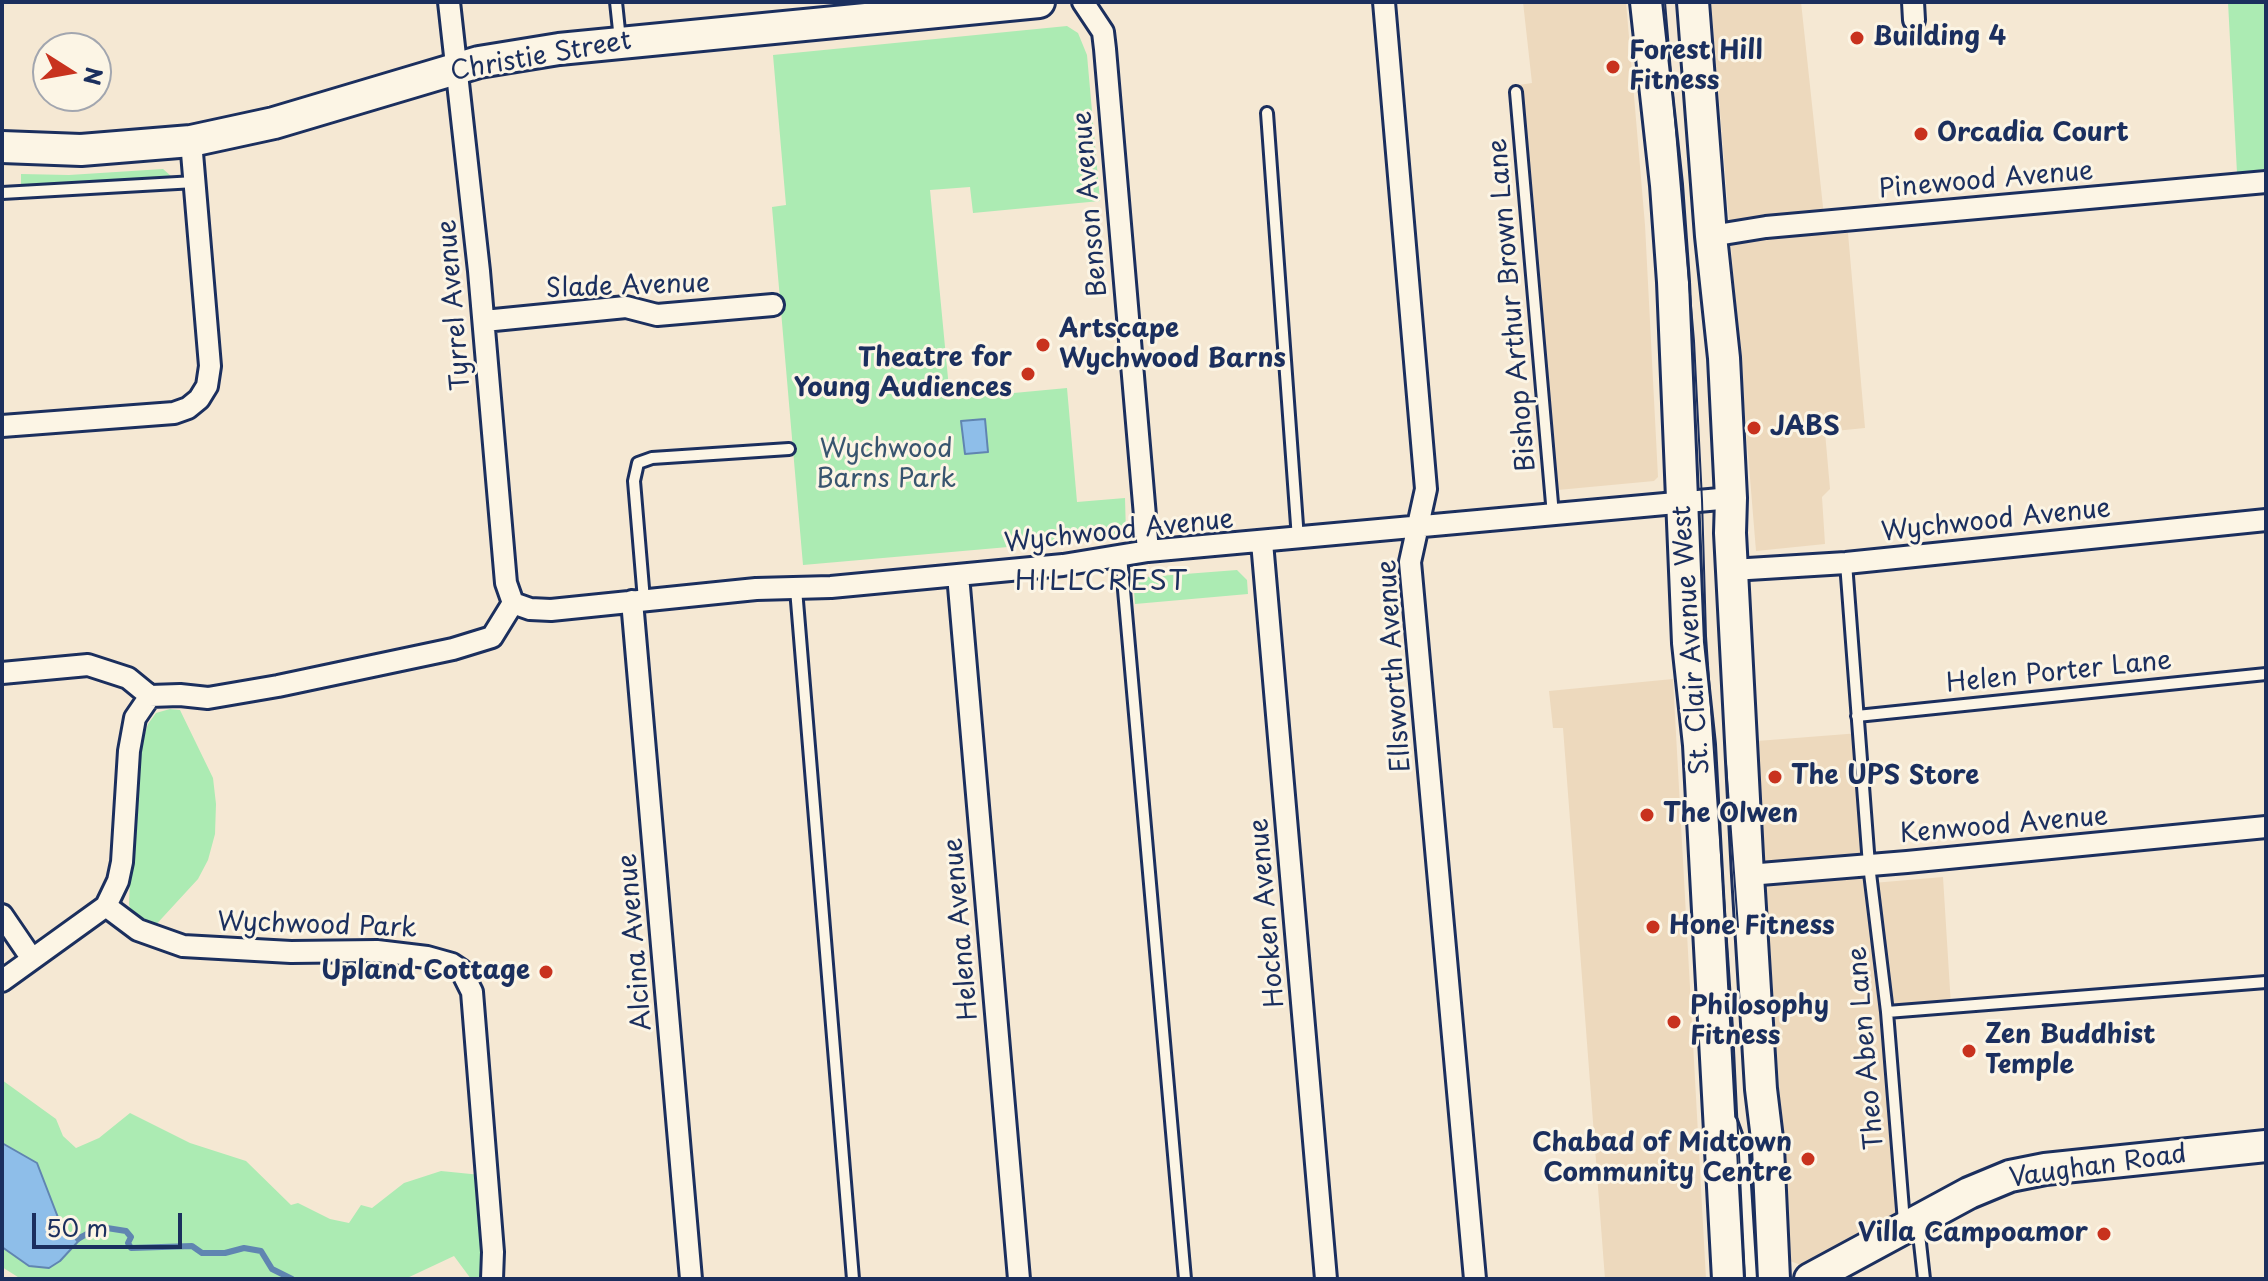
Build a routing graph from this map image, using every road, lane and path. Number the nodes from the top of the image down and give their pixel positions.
1 (449, 2) edge
2 (616, 2) edge
3 (1039, 2) edge
4 (1083, 2) edge
5 (1384, 2) edge
6 (1646, 2) edge
7 (1693, 2) edge
8 (620, 42) junction
9 (457, 68) junction
10 (1516, 92) dead end
11 (1267, 113) dead end
12 (191, 141) junction
13 (2, 147) edge
14 (195, 182) junction
15 (2266, 182) edge
16 (2, 193) edge
17 (1711, 236) junction
18 (773, 305) dead end
19 (484, 321) junction
20 (2, 426) edge
21 (789, 449) dead end
22 (1731, 498) junction
23 (1682, 501) junction
24 (1553, 515) junction
25 (2266, 520) edge
26 (1416, 528) junction
27 (1298, 539) junction
28 (1262, 542) junction
29 (1148, 551) junction
30 (1121, 556) junction
31 (1846, 563) junction
32 (1732, 570) junction
33 (958, 575) junction
34 (796, 589) junction
35 (638, 601) junction
36 (513, 603) junction
37 (2, 673) edge
38 (2266, 674) edge
39 (150, 696) junction
40 (1857, 716) junction
41 (2266, 827) edge
42 (1869, 865) junction
43 (1748, 875) junction
44 (106, 906) junction
45 (2, 915) edge
46 (32, 959) junction
47 (2, 981) edge
48 (2266, 982) edge
49 (1887, 1012) junction
50 (1719, 1085) junction
51 (2266, 1146) edge
52 (1911, 1225) junction
53 (492, 1279) edge
54 (691, 1279) edge
55 (853, 1279) edge
56 (1019, 1279) edge
57 (1185, 1279) edge
58 (1326, 1279) edge
59 (1475, 1279) edge
60 (1728, 1279) edge
61 (1751, 1279) edge
62 (1774, 1279) edge
63 (1810, 1279) edge
64 (1924, 1279) edge

1 - 9 street, Tyrrel Avenue
2 - 8 lane
3 - 8 main road, Christie Street
4 - 29 street, Benson Avenue
5 - 26 street, Ellsworth Avenue
6 - 23 main road, St. Clair Avenue West
7 - 17 main road, St. Clair Avenue West
8 - 9 main road, Christie Street
9 - 12 main road, Christie Street
9 - 19 street, Tyrrel Avenue
10 - 24 lane, Bishop Arthur Brown Lane
11 - 27 lane
12 - 13 main road, Christie Street
12 - 14 street
14 - 16 lane
14 - 20 street
15 - 17 street, Pinewood Avenue
17 - 22 main road, St. Clair Avenue West
18 - 19 street, Slade Avenue
19 - 36 street, Tyrrel Avenue
21 - 35 lane
22 - 23 street, Wychwood Avenue
22 - 32 main road, St. Clair Avenue West
23 - 24 street, Wychwood Avenue
23 - 50 main road, St. Clair Avenue West
24 - 26 street, Wychwood Avenue
25 - 31 street, Wychwood Avenue
26 - 27 street, Wychwood Avenue
26 - 59 street, Ellsworth Avenue
27 - 28 street, Wychwood Avenue
28 - 29 street, Wychwood Avenue
28 - 58 street, Hocken Avenue
29 - 30 street, Wychwood Avenue
30 - 33 street, Wychwood Avenue
30 - 57 lane
31 - 32 street, Wychwood Avenue
31 - 40 lane, Theo Aben Lane
32 - 43 main road, St. Clair Avenue West
33 - 34 street, Wychwood Avenue
33 - 56 street, Helena Avenue
34 - 35 street, Wychwood Avenue
34 - 55 lane
35 - 36 street, Wychwood Avenue
35 - 54 street, Alcina Avenue
36 - 39 street
37 - 39 street
38 - 40 lane, Helen Porter Lane
39 - 44 street
40 - 42 lane, Theo Aben Lane
41 - 42 street, Kenwood Avenue
42 - 43 street, Kenwood Avenue
42 - 49 lane, Theo Aben Lane
43 - 62 main road, St. Clair Avenue West
44 - 46 street
44 - 53 street, Wychwood Park
45 - 46 street
46 - 47 street
48 - 49 lane
49 - 52 lane, Theo Aben Lane
50 - 60 main road, St. Clair Avenue West
50 - 61 lane
51 - 52 main road, Vaughan Road
52 - 63 main road, Vaughan Road
52 - 64 lane, Theo Aben Lane

